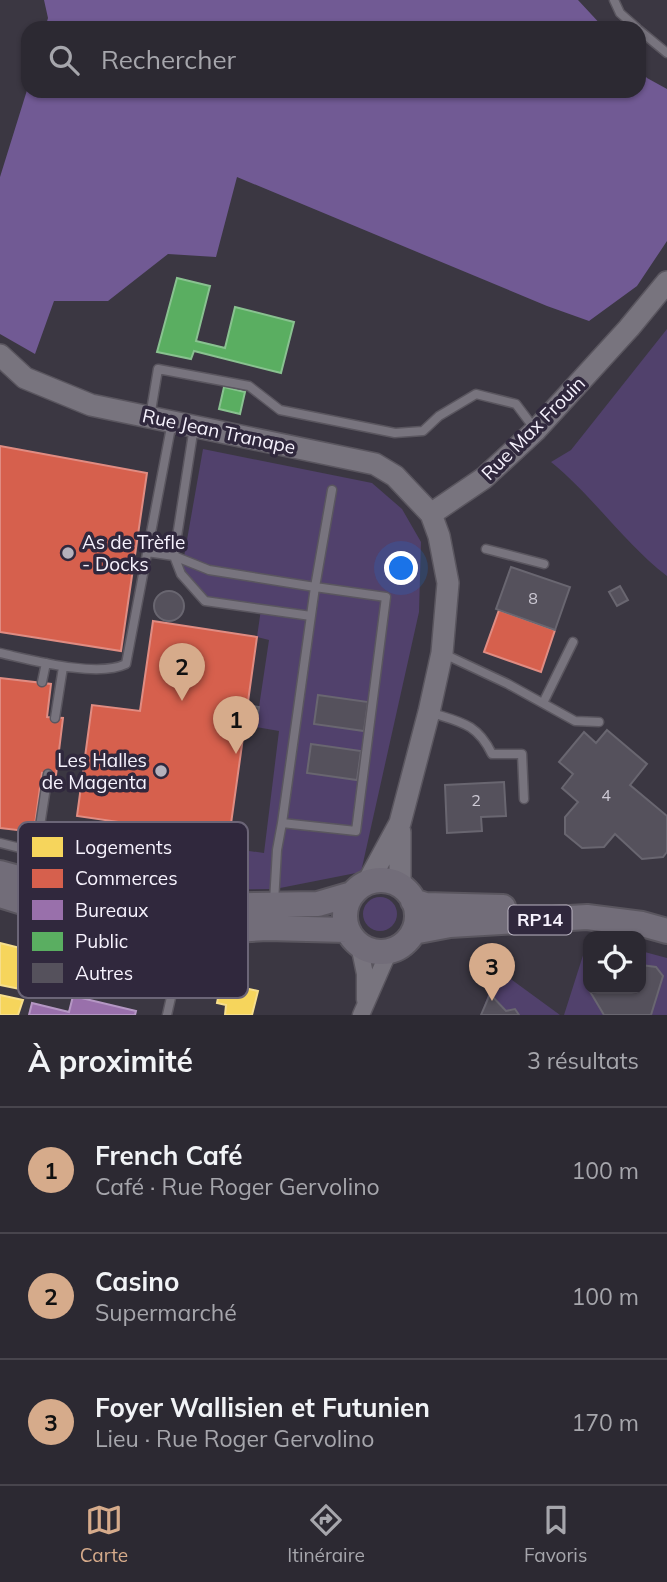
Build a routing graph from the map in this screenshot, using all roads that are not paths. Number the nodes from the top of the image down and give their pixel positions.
1 (604, 0) edge
2 (614, 0) edge
3 (620, 13) junction
4 (629, 21) edge
5 (646, 36) edge
6 (667, 53) edge
7 (667, 282) edge
8 (0, 355) edge
9 (150, 417) junction
10 (172, 422) junction
11 (536, 430) junction
12 (193, 433) dead end
13 (332, 490) dead end
14 (431, 514) junction
15 (486, 549) dead end
16 (147, 552) junction
17 (174, 556) junction
18 (544, 564) dead end
19 (315, 587) junction
20 (311, 616) junction
21 (573, 642) dead end
22 (0, 653) edge
23 (442, 653) junction
24 (46, 663) junction
25 (63, 667) junction
26 (42, 682) dead end
27 (543, 704) junction
28 (429, 712) junction
29 (55, 718) dead end
30 (599, 722) dead end
31 (48, 774) dead end
32 (524, 799) dead end
33 (41, 822) edge
34 (400, 822) junction
35 (282, 823) junction
36 (0, 843) edge
37 (18, 848) edge
38 (0, 873) edge
39 (18, 879) edge
40 (360, 888) junction
41 (407, 893) junction
42 (0, 895) edge
43 (18, 901) edge
44 (248, 905) edge
45 (274, 905) junction
46 (667, 919) edge
47 (248, 929) edge
48 (667, 931) edge
49 (413, 932) junction
50 (353, 938) junction
51 (389, 951) junction
52 (363, 1009) edge

1 - 3 lane
2 - 3 lane
3 - 4 lane
5 - 6 lane
7 - 11 main road, Rue Max Frouin
8 - 9 main road, Rue Jean Tranape
9 - 10 main road, Rue Jean Tranape
9 - 11 lane
10 - 14 main road, Rue Jean Tranape
10 - 16 lane
11 - 14 main road, Rue Max Frouin
12 - 17 lane
13 - 19 lane
14 - 23 main road
15 - 18 lane
16 - 17 lane
16 - 25 lane
17 - 19 lane
17 - 20 lane
19 - 20 lane
19 - 35 lane
20 - 35 lane
21 - 27 lane
22 - 24 lane
23 - 27 lane
23 - 28 main road
24 - 25 lane
24 - 26 lane
25 - 29 lane
27 - 30 lane
28 - 32 lane
28 - 34 main road
31 - 33 lane
34 - 40 main road
34 - 41 main road
35 - 45 lane
36 - 37 lane
38 - 39 main road
40 - 41 main road
40 - 45 main road
40 - 50 main road
41 - 46 main road, RP14
41 - 49 main road
42 - 43 main road
44 - 45 main road
47 - 50 main road
48 - 49 main road, RP14
49 - 51 main road
50 - 51 main road
50 - 52 street
51 - 52 street

